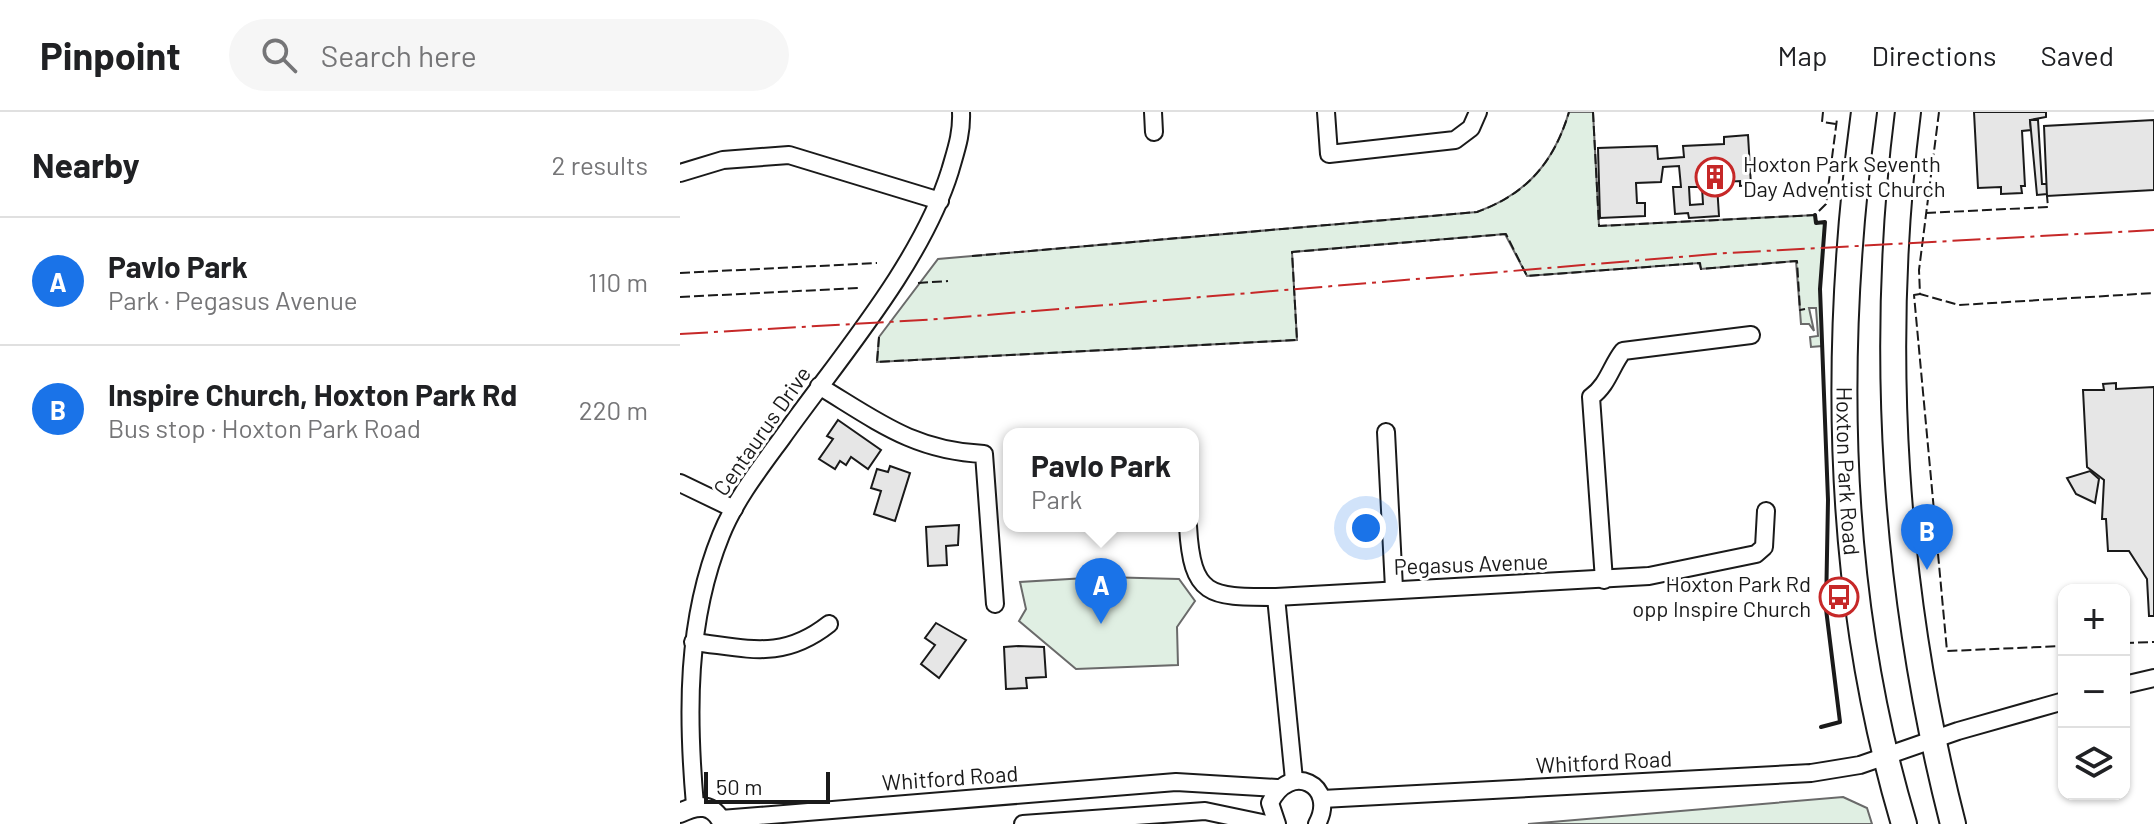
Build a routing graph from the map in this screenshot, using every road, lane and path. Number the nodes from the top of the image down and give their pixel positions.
1 (961, 112) edge
2 (1153, 112) edge
3 (1326, 112) edge
4 (1478, 112) edge
5 (1864, 112) edge
6 (1908, 112) edge
7 (1154, 132) dead end
8 (680, 173) edge
9 (940, 201) junction
10 (1751, 335) dead end
11 (819, 386) junction
12 (1386, 432) dead end
13 (680, 483) edge
14 (734, 509) junction
15 (1766, 511) dead end
16 (1189, 532) edge
17 (1604, 580) junction
18 (1394, 588) junction
19 (1276, 597) junction
20 (995, 604) dead end
21 (829, 624) dead end
22 (693, 642) junction
23 (2154, 678) edge
24 (2130, 684) edge
25 (2058, 703) edge
26 (1934, 740) junction
27 (1886, 757) junction
28 (1294, 780) junction
29 (1277, 788) junction
30 (1322, 799) junction
31 (688, 809) edge
32 (722, 822) edge
33 (1023, 824) edge
34 (1267, 824) edge
35 (1277, 824) edge
36 (1317, 824) edge
37 (1904, 824) edge
38 (1953, 824) edge

1 - 9 street, Centaurus Drive
2 - 7 street
3 - 4 street
5 - 27 main road, Hoxton Park Road
6 - 26 main road
8 - 9 street
9 - 11 street, Centaurus Drive
10 - 17 street
11 - 14 street, Centaurus Drive
11 - 20 street
12 - 18 street
13 - 14 street
14 - 22 street, Centaurus Drive
15 - 17 street, Pegasus Avenue
16 - 19 street, Pegasus Avenue
17 - 18 street, Pegasus Avenue
18 - 19 street, Pegasus Avenue
19 - 28 street
21 - 22 street
22 - 31 street, Centaurus Drive
23 - 24 street
25 - 26 street, Whitford Road
26 - 27 street, Whitford Road
26 - 38 main road
27 - 30 street, Whitford Road
27 - 37 main road, Hoxton Park Road
28 - 29 street
28 - 30 street
29 - 32 street, Whitford Road
29 - 35 street
30 - 36 street
31 - 32 street
33 - 34 street

